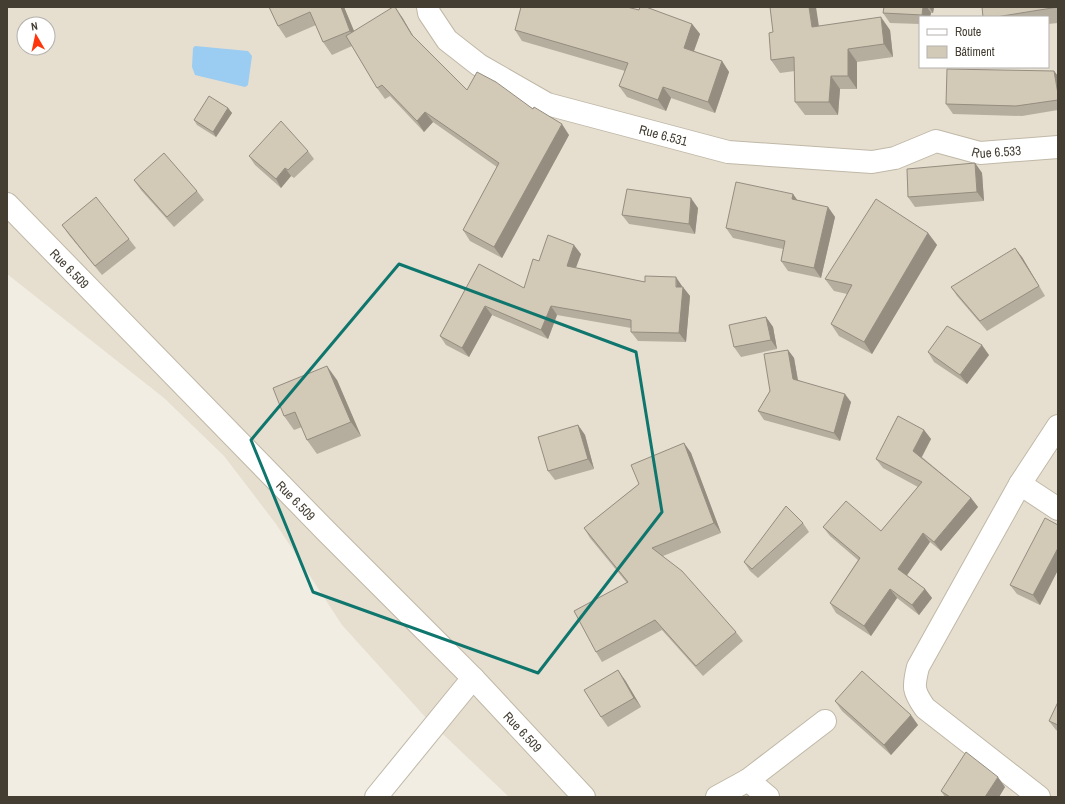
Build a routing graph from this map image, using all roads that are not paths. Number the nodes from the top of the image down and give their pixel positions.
1 (428, 7) edge
2 (936, 142) joint
3 (1058, 147) edge
4 (7, 204) edge
5 (1058, 426) edge
6 (1020, 484) junction
7 (1058, 509) edge
8 (473, 678) junction
9 (825, 721) dead end
10 (748, 780) junction
11 (376, 797) edge
12 (584, 797) edge
13 (718, 797) edge
14 (768, 797) edge
15 (1039, 797) edge

1 - 2 street, Rue 6.531
2 - 3 street, Rue 6.533
4 - 8 street, Rue 6.509
5 - 6 street
6 - 7 street
6 - 15 street
8 - 11 street
8 - 12 street, Rue 6.509
9 - 10 street
10 - 13 street
10 - 14 street

